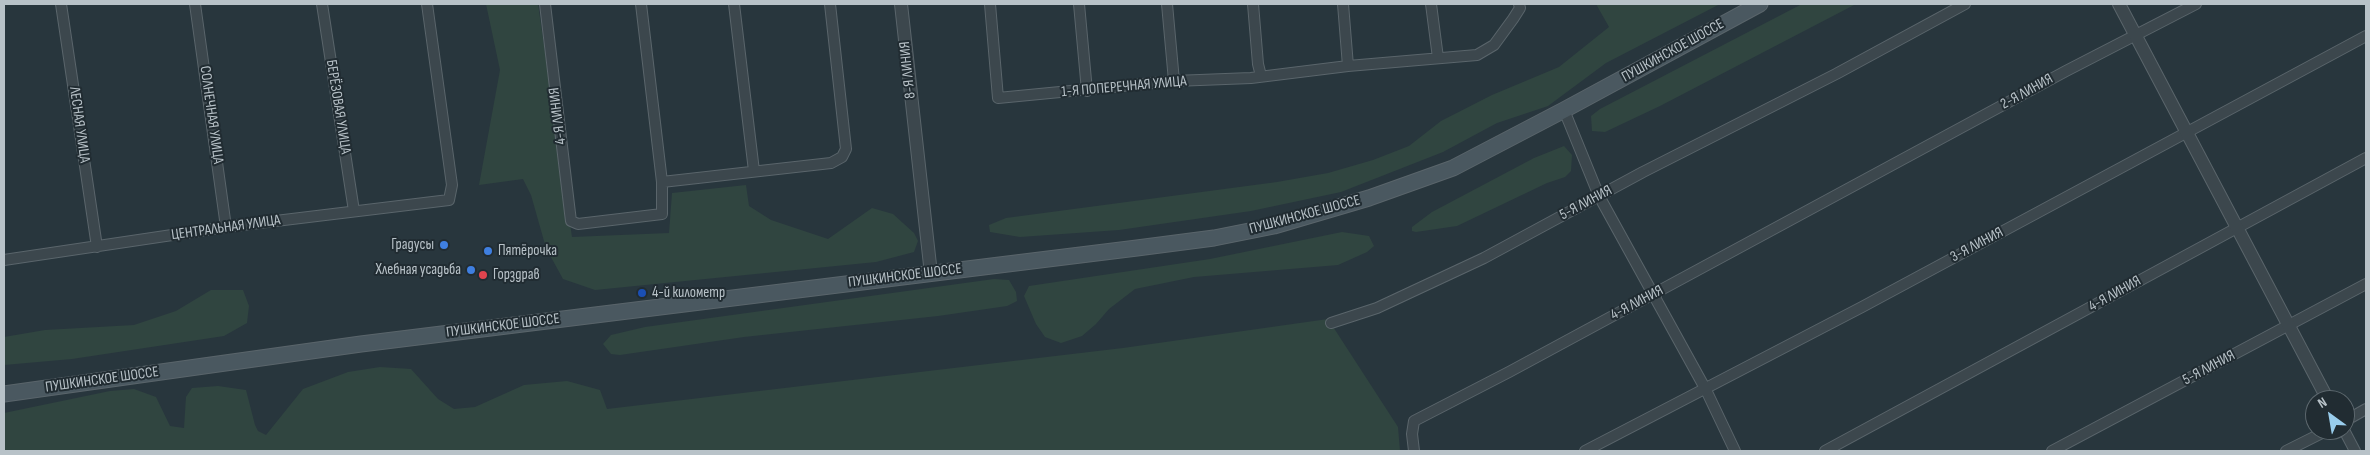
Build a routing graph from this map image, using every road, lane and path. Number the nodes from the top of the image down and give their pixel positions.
1 (61, 4) edge
2 (195, 4) edge
3 (322, 4) edge
4 (427, 4) edge
5 (545, 4) edge
6 (640, 4) edge
7 (734, 4) edge
8 (830, 4) edge
9 (901, 4) edge
10 (990, 4) edge
11 (1079, 4) edge
12 (1167, 4) edge
13 (1252, 4) edge
14 (1343, 4) edge
15 (1431, 4) edge
16 (1519, 4) edge
17 (1760, 4) edge
18 (1965, 4) edge
19 (2119, 4) edge
20 (2196, 4) edge
21 (2136, 34) junction
22 (2366, 36) edge
23 (1438, 58) junction
24 (1348, 66) junction
25 (1256, 77) junction
26 (1174, 81) junction
27 (1088, 91) junction
28 (1564, 110) junction
29 (2188, 132) junction
30 (2366, 158) edge
31 (754, 171) junction
32 (662, 182) junction
33 (1860, 184) joint
34 (1599, 196) junction
35 (354, 211) junction
36 (2238, 226) junction
37 (226, 227) junction
38 (96, 247) junction
39 (4, 260) edge
40 (931, 274) junction
41 (2366, 284) edge
42 (1654, 294) junction
43 (1331, 323) dead end
44 (2290, 325) junction
45 (1706, 390) junction
46 (2323, 390) edge
47 (4, 394) edge
48 (2366, 409) edge
49 (2355, 415) edge
50 (2308, 440) edge
51 (1414, 451) edge
52 (1586, 451) edge
53 (1735, 451) edge
54 (1825, 451) edge
55 (2052, 451) edge
56 (2286, 451) edge

1 - 38 street, ЛЕСНАЯ УЛИЦА
2 - 37 street, СОЛНЕЧНАЯ УЛИЦА
3 - 35 street, БЕРЁЗОВАЯ УЛИЦА
4 - 35 street, ЦЕНТРАЛЬНАЯ УЛИЦА
5 - 32 street, 4-Я ЛИНИЯ
6 - 32 street
7 - 31 street
8 - 31 street
9 - 40 street, 8-Я ЛИНИЯ
10 - 27 street, 1-Я ПОПЕРЕЧНАЯ УЛИЦА
11 - 27 street
12 - 26 street
13 - 25 street
14 - 24 street
15 - 23 street
16 - 23 street, 1-Я ПОПЕРЕЧНАЯ УЛИЦА
17 - 28 main road, ПУШКИНСКОЕ ШОССЕ
18 - 34 street, 5-Я ЛИНИЯ
19 - 21 street
20 - 21 street, 2-Я ЛИНИЯ
21 - 29 street
21 - 33 street, 2-Я ЛИНИЯ
22 - 29 street, 3-Я ЛИНИЯ
23 - 24 street, 1-Я ПОПЕРЕЧНАЯ УЛИЦА
24 - 25 street, 1-Я ПОПЕРЕЧНАЯ УЛИЦА
25 - 26 street, 1-Я ПОПЕРЕЧНАЯ УЛИЦА
26 - 27 street, 1-Я ПОПЕРЕЧНАЯ УЛИЦА
28 - 34 street
28 - 40 main road, ПУШКИНСКОЕ ШОССЕ
29 - 36 street
29 - 45 street, 3-Я ЛИНИЯ
30 - 36 street, 4-Я ЛИНИЯ
31 - 32 street
33 - 42 street, 4-Я ЛИНИЯ
34 - 42 street
34 - 43 street, 5-Я ЛИНИЯ
35 - 37 street, ЦЕНТРАЛЬНАЯ УЛИЦА
36 - 44 street
36 - 54 street, 4-Я ЛИНИЯ
37 - 38 street, ЦЕНТРАЛЬНАЯ УЛИЦА
38 - 39 street, ЦЕНТРАЛЬНАЯ УЛИЦА
40 - 47 main road, ПУШКИНСКОЕ ШОССЕ
41 - 44 street, 5-Я ЛИНИЯ
42 - 45 street
42 - 51 street, 4-Я ЛИНИЯ
44 - 46 street
44 - 55 street, 5-Я ЛИНИЯ
45 - 52 street, 3-Я ЛИНИЯ
45 - 53 street
48 - 49 street
50 - 56 street

